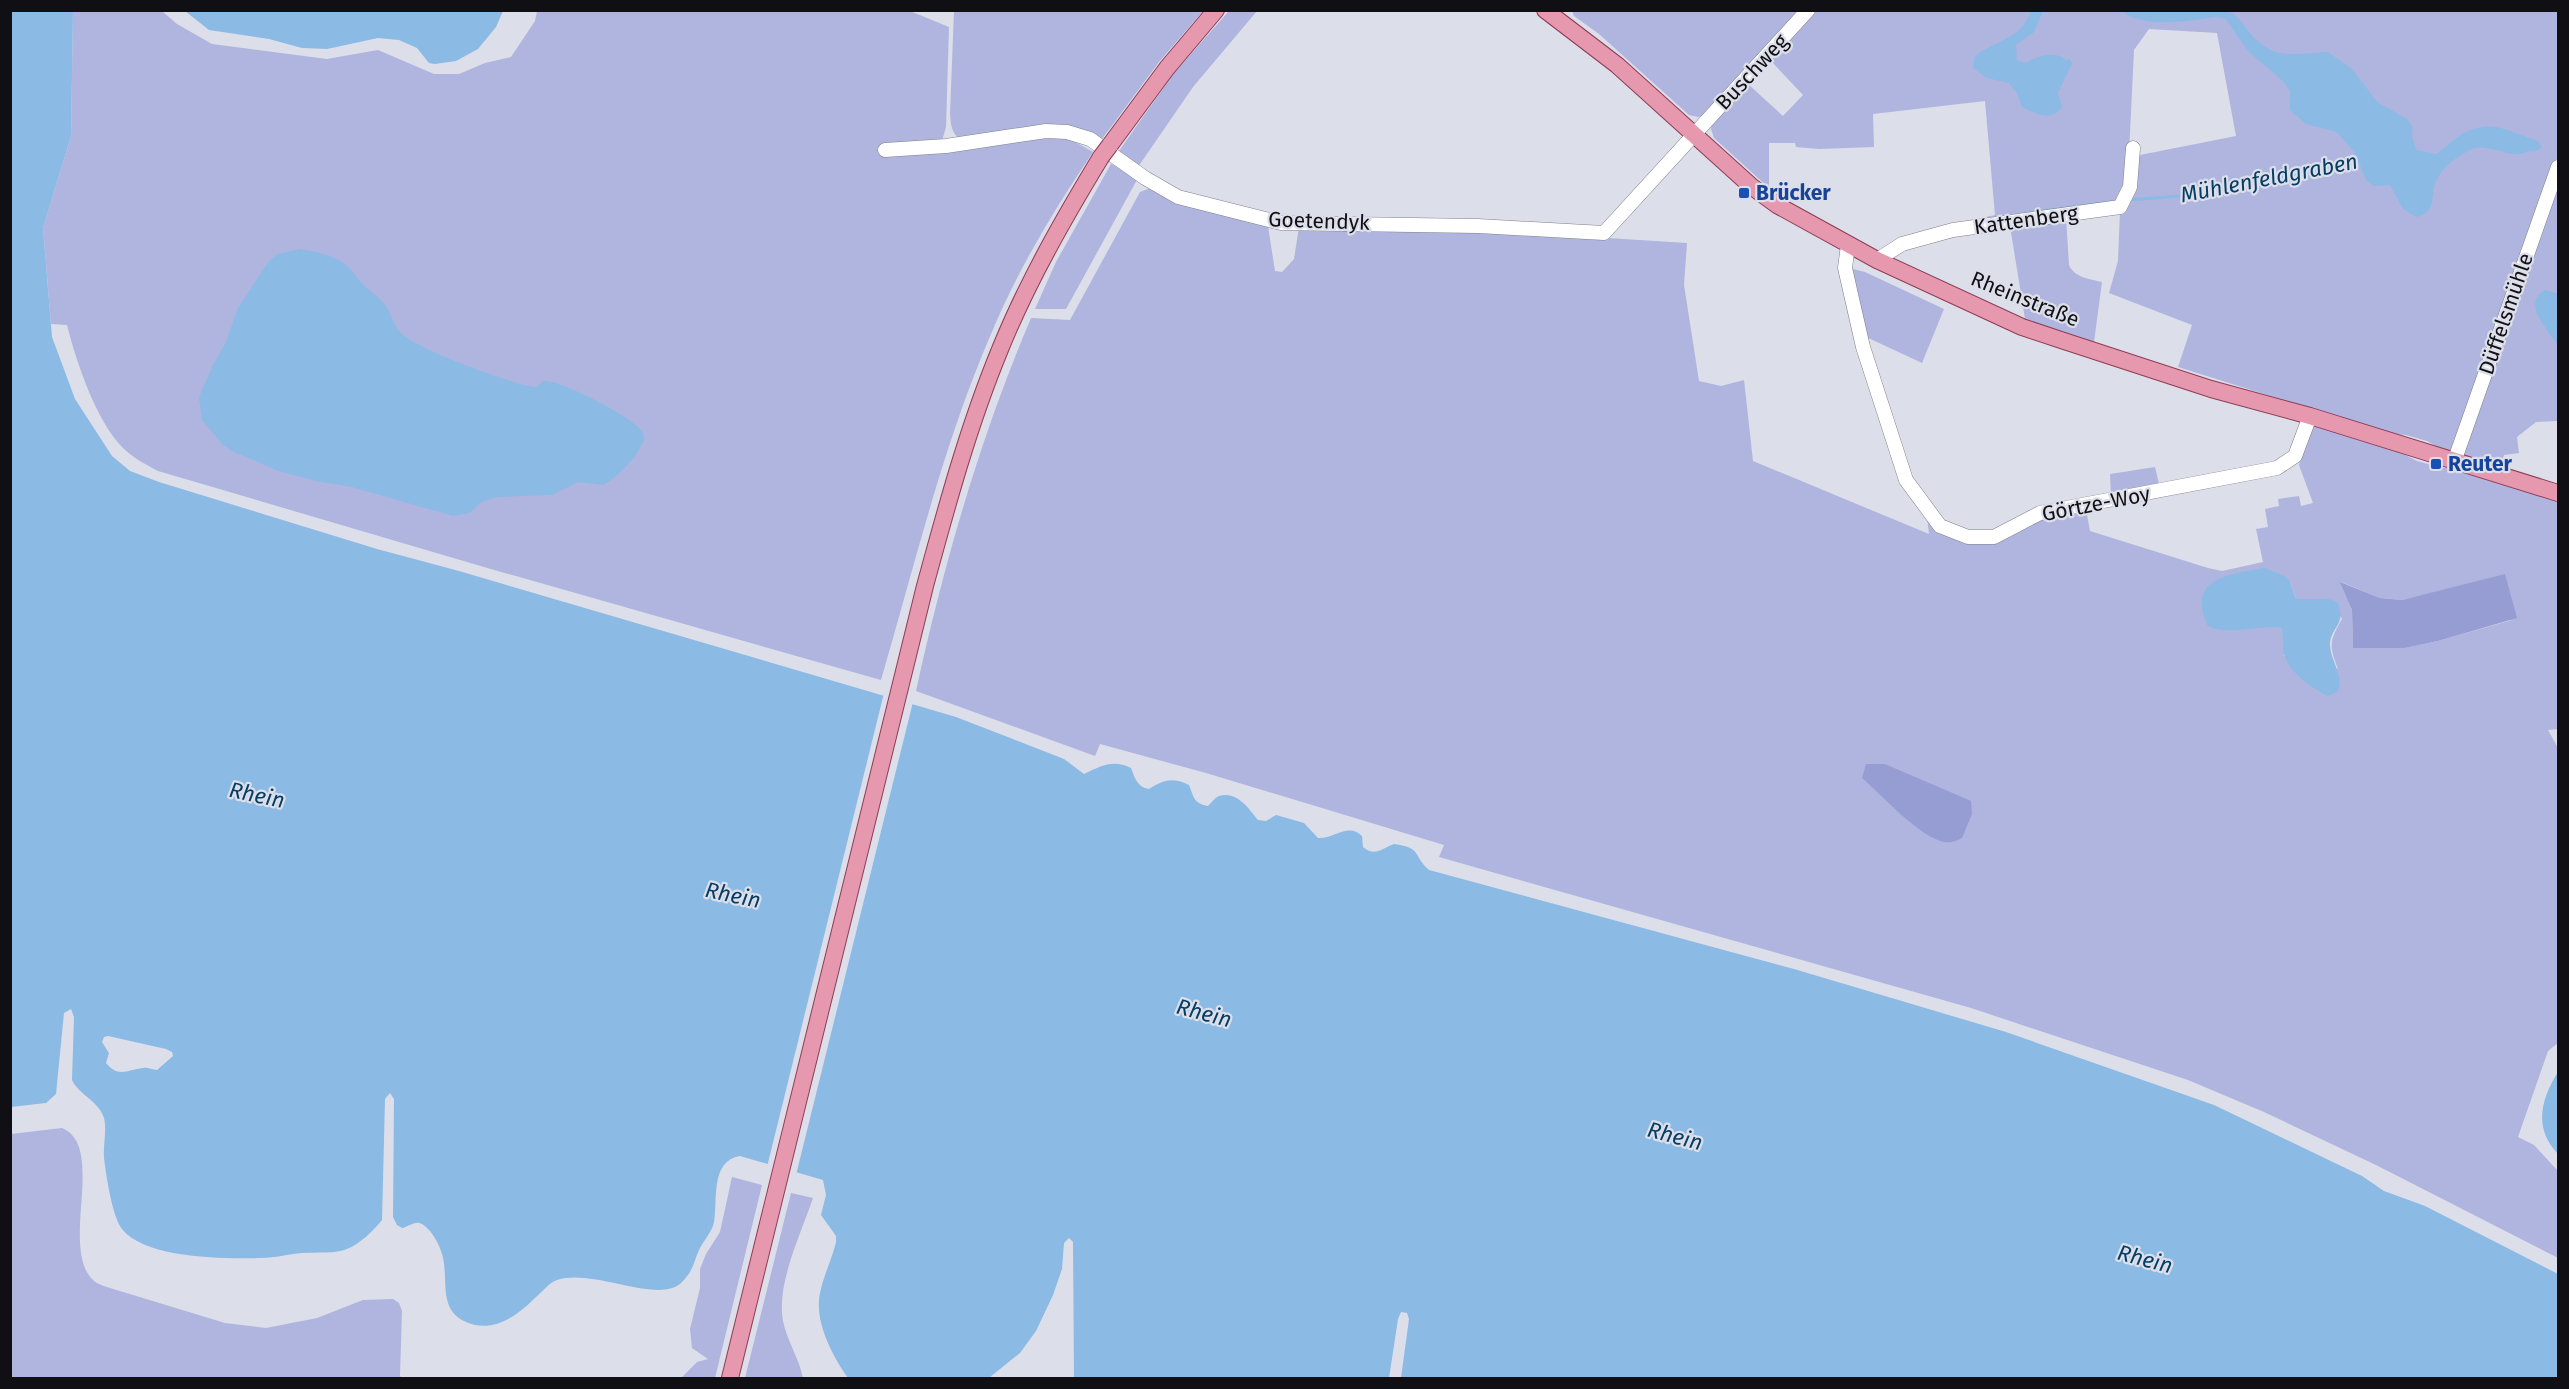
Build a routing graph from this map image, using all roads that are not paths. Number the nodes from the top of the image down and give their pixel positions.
1 (1216, 10) edge
2 (1545, 10) edge
3 (1558, 10) edge
4 (1808, 10) edge
5 (1576, 33) junction
6 (1695, 134) junction
7 (2133, 148) dead end
8 (885, 150) dead end
9 (2559, 166) edge
10 (1848, 245) junction
11 (1877, 260) junction
12 (2310, 416) junction
13 (2454, 462) junction
14 (2559, 493) edge
15 (730, 1378) edge

1 - 15 main road
2 - 5 main road, Rheinstraße
3 - 5 main road
4 - 6 street, Buschweg
5 - 6 main road, Rheinstraße
6 - 8 street, Goetendyk
6 - 10 main road, Rheinstraße
7 - 11 street, Kattenberg
9 - 13 street, Düffelsmühle
10 - 11 main road, Rheinstraße
10 - 12 street, Görtze-Woy
11 - 12 main road, Rheinstraße
12 - 13 main road, Rheinstraße
13 - 14 main road, Rheinstraße

